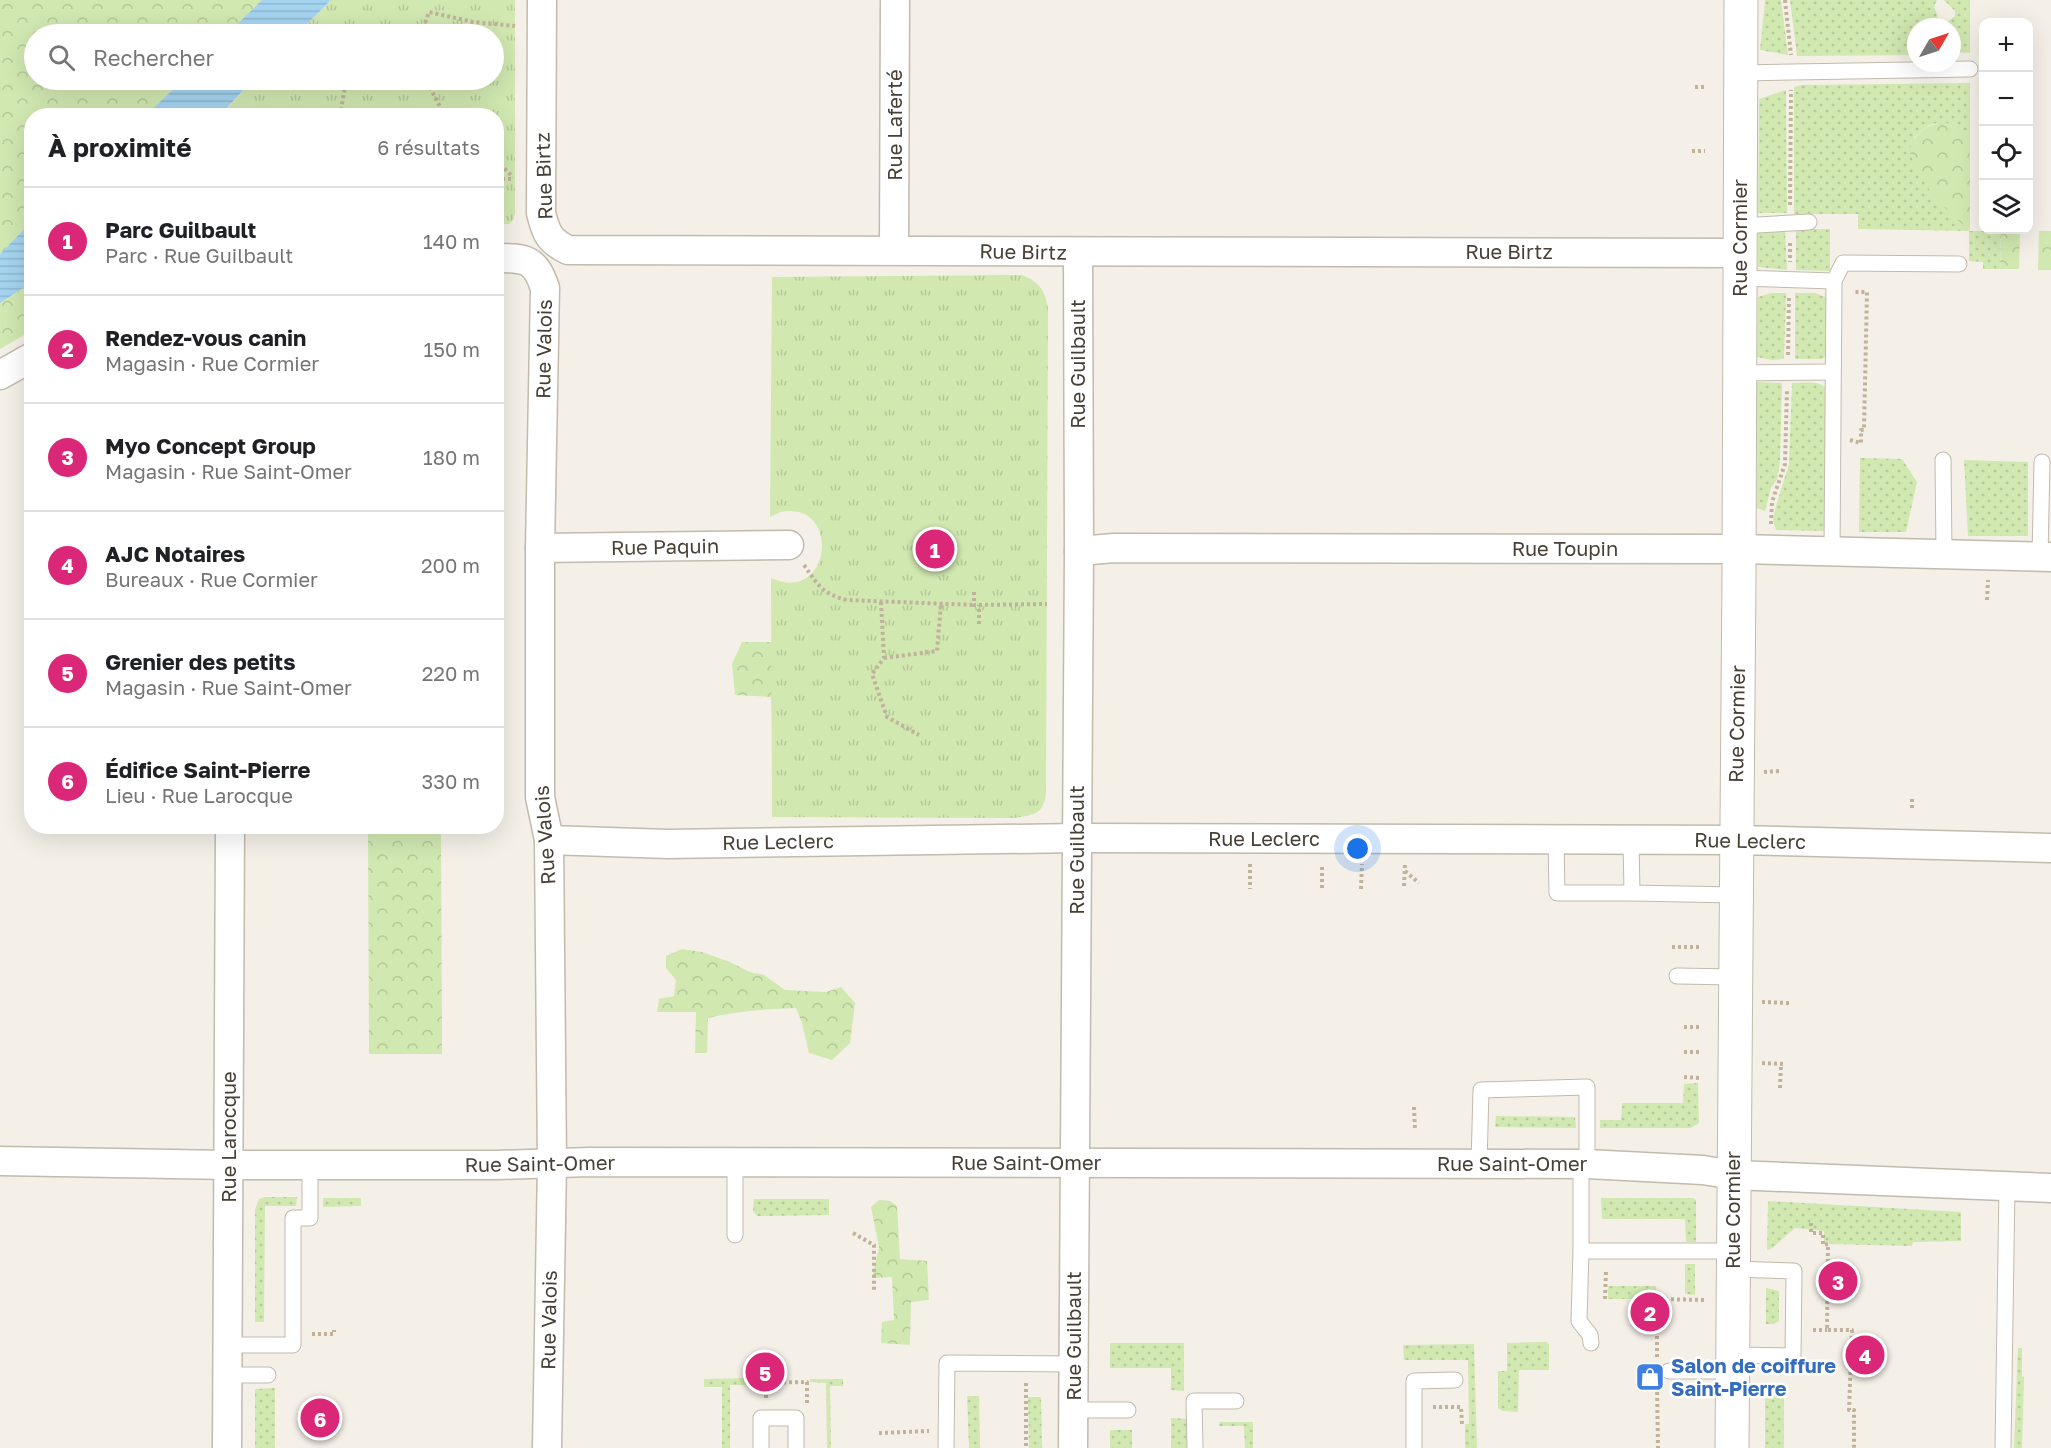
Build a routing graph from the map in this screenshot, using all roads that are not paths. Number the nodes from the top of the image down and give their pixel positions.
1 (542, 0) edge
2 (895, 0) edge
3 (1741, 0) edge
4 (1970, 69) dead end
5 (1741, 73) junction
6 (1809, 222) dead end
7 (894, 250) junction
8 (1078, 252) junction
9 (1739, 252) junction
10 (504, 258) edge
11 (1959, 264) dead end
12 (1834, 280) junction
13 (24, 362) edge
14 (1833, 372) junction
15 (1740, 373) junction
16 (0, 375) edge
17 (1943, 460) dead end
18 (2042, 462) dead end
19 (789, 545) road end
20 (540, 548) junction
21 (1739, 549) junction
22 (1079, 551) junction
23 (1832, 552) junction
24 (1944, 554) junction
25 (2045, 557) edge
26 (230, 834) edge
27 (1077, 838) junction
28 (549, 840) junction
29 (1556, 840) junction
30 (1631, 840) junction
31 (1736, 840) junction
32 (2051, 848) edge
33 (1632, 893) junction
34 (1735, 895) junction
35 (1677, 976) dead end
36 (1735, 977) junction
37 (0, 1161) edge
38 (735, 1162) junction
39 (552, 1164) junction
40 (1074, 1164) junction
41 (1479, 1164) junction
42 (1584, 1164) junction
43 (229, 1165) junction
44 (310, 1165) junction
45 (1734, 1175) junction
46 (2007, 1186) junction
47 (2051, 1188) edge
48 (735, 1235) dead end
49 (1581, 1251) junction
50 (1733, 1260) junction
51 (1591, 1343) dead end
52 (228, 1346) junction
53 (1732, 1363) junction
54 (1074, 1364) junction
55 (1669, 1371) dead end
56 (227, 1375) junction
57 (268, 1375) dead end
58 (1455, 1380) dead end
59 (1236, 1401) dead end
60 (1073, 1410) junction
61 (1128, 1410) dead end
62 (227, 1448) edge
63 (547, 1448) edge
64 (761, 1448) edge
65 (796, 1448) edge
66 (946, 1448) edge
67 (1073, 1448) edge
68 (1195, 1448) edge
69 (1414, 1448) edge
70 (1732, 1448) edge
71 (2002, 1448) edge

1 - 7 street, Rue Birtz
2 - 7 street, Rue Laferté
3 - 5 street, Rue Cormier
4 - 5 lane
5 - 9 street, Rue Cormier
6 - 9 lane
7 - 8 street, Rue Birtz
8 - 9 street, Rue Birtz
8 - 22 street, Rue Guilbault
9 - 12 lane
9 - 15 street, Rue Cormier
10 - 20 street, Rue Valois
11 - 12 lane
12 - 14 lane
13 - 16 street
14 - 15 lane
14 - 23 lane
15 - 21 street, Rue Cormier
17 - 24 lane
18 - 25 lane
19 - 20 street, Rue Paquin
20 - 28 street, Rue Valois
21 - 22 street, Rue Toupin
21 - 23 street, Rue Toupin
21 - 31 street, Rue Cormier
22 - 27 street, Rue Guilbault
23 - 24 street, Rue Toupin
24 - 25 street, Rue Toupin
26 - 43 street, Rue Larocque
27 - 28 street, Rue Leclerc
27 - 29 street, Rue Leclerc
27 - 40 street, Rue Guilbault
28 - 39 street, Rue Valois
29 - 30 street, Rue Leclerc
29 - 33 lane
30 - 31 street, Rue Leclerc
30 - 33 lane
31 - 32 street, Rue Leclerc
31 - 34 street, Rue Cormier
33 - 34 lane
34 - 36 street, Rue Cormier
35 - 36 lane
36 - 45 street, Rue Cormier
37 - 43 street, Rue Saint-Omer
38 - 39 street, Rue Saint-Omer
38 - 40 street, Rue Saint-Omer
38 - 48 lane
39 - 44 street, Rue Saint-Omer
39 - 63 street, Rue Valois
40 - 41 street, Rue Saint-Omer
40 - 54 street, Rue Guilbault
41 - 42 street, Rue Saint-Omer
41 - 42 lane
42 - 45 street, Rue Saint-Omer
42 - 49 lane
43 - 44 street, Rue Saint-Omer
43 - 52 street, Rue Larocque
44 - 52 lane
45 - 46 street, Rue Saint-Omer
45 - 50 street, Rue Cormier
46 - 47 street, Rue Saint-Omer
46 - 71 lane
49 - 50 lane
49 - 51 lane
50 - 53 street, Rue Cormier
50 - 53 lane
52 - 56 street, Rue Larocque
53 - 55 lane
53 - 70 street, Rue Cormier
54 - 60 street, Rue Guilbault
54 - 66 lane
56 - 57 lane
56 - 62 street, Rue Larocque
58 - 69 lane
59 - 68 lane
60 - 61 lane
60 - 67 street, Rue Guilbault
64 - 65 lane

